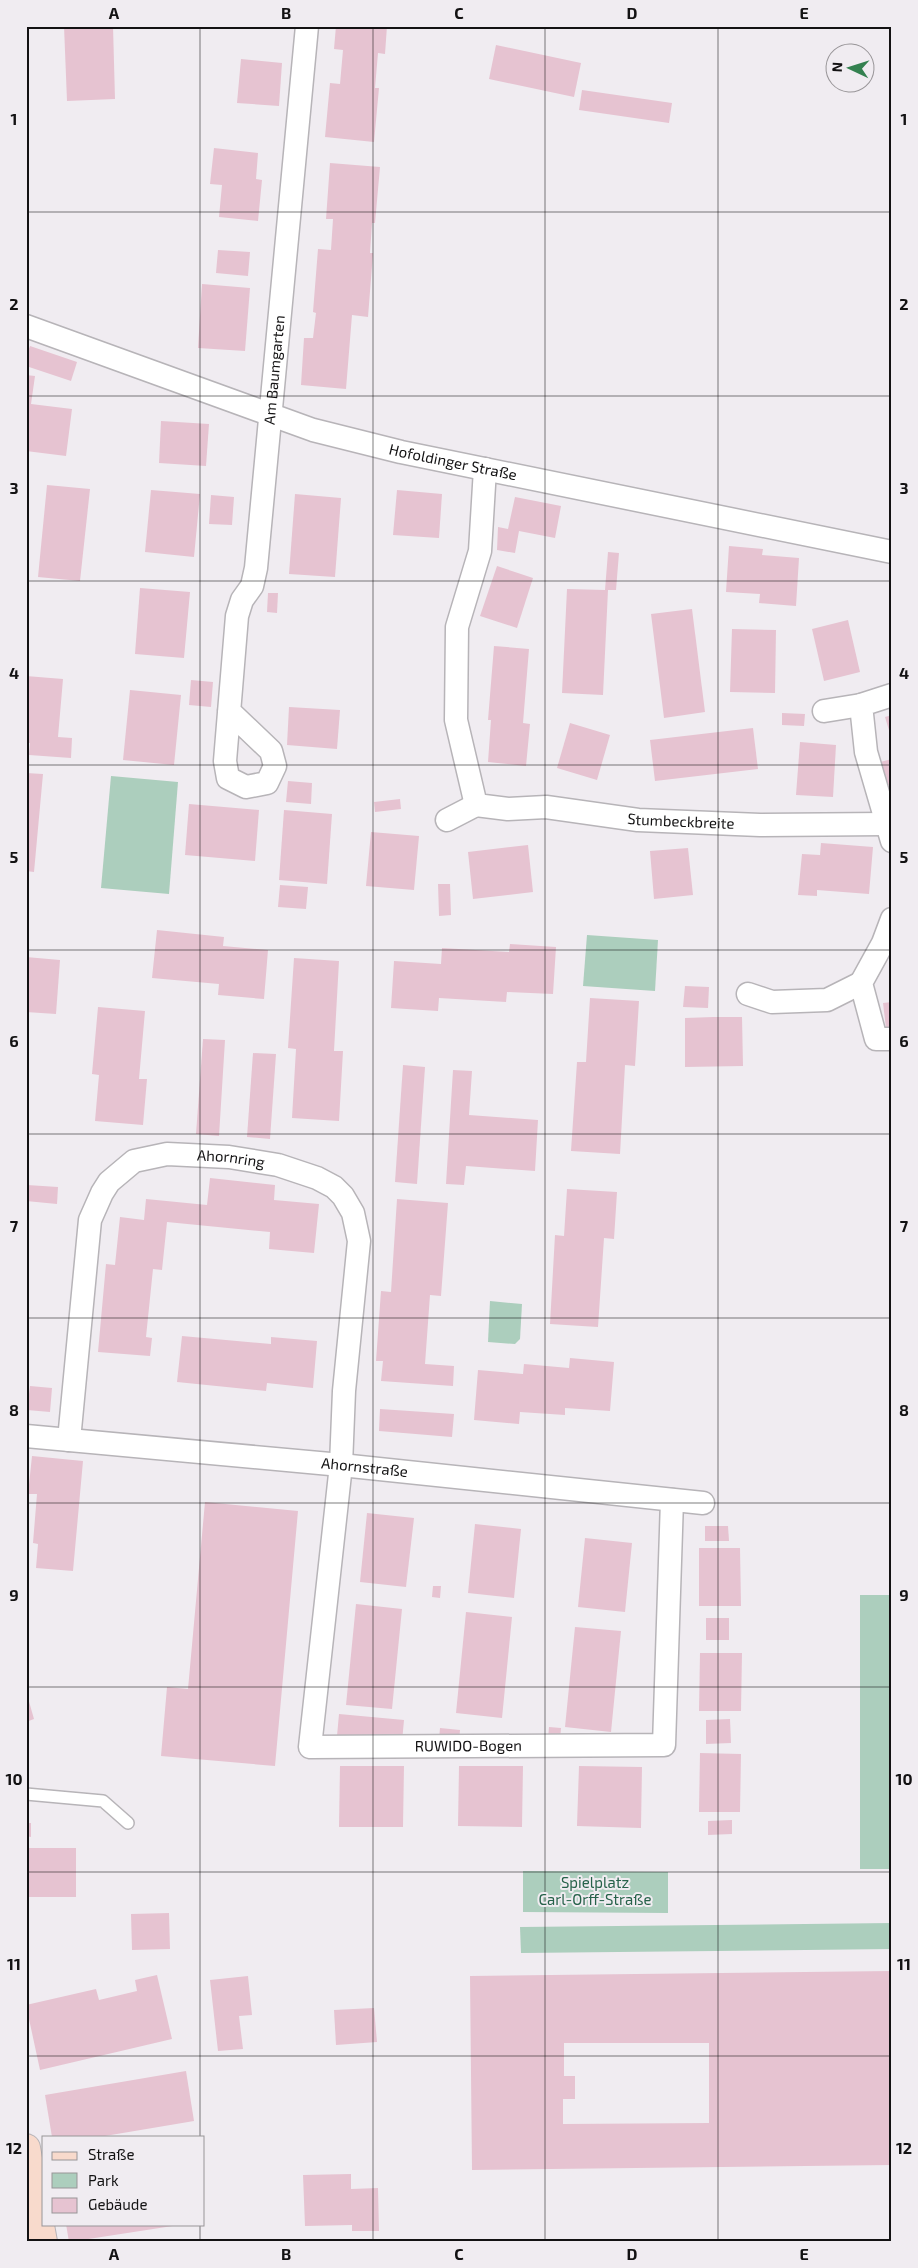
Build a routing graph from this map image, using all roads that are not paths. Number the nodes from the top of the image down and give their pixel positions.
1 (307, 26) edge
2 (26, 326) edge
3 (270, 414) junction
4 (485, 469) junction
5 (892, 552) edge
6 (892, 695) edge
7 (860, 706) junction
8 (229, 711) dead end
9 (824, 711) dead end
10 (476, 805) junction
11 (447, 820) dead end
12 (889, 832) edge
13 (892, 919) edge
14 (861, 982) junction
15 (748, 994) dead end
16 (892, 1039) edge
17 (26, 1436) edge
18 (69, 1440) junction
19 (341, 1465) junction
20 (672, 1500) junction
21 (703, 1503) dead end
22 (26, 1794) edge
23 (128, 1823) dead end
24 (26, 2148) edge
25 (44, 2242) edge

1 - 3 street, Am Baumgarten
2 - 3 street, Hofoldinger Straße
3 - 4 street, Hofoldinger Straße
3 - 8 street, Am Baumgarten
4 - 5 street, Hofoldinger Straße
4 - 10 street
6 - 7 street
7 - 9 street
7 - 12 street, Stumbeckbreite
10 - 11 street
10 - 12 street, Stumbeckbreite
13 - 14 street
14 - 15 street
14 - 16 street
17 - 18 street, Ahornstraße
18 - 19 street, Ahornstraße
18 - 19 street, Ahornring
19 - 20 street, Ahornstraße
19 - 20 street, RUWIDO-Bogen
20 - 21 street, Ahornstraße
22 - 23 lane
24 - 25 street

